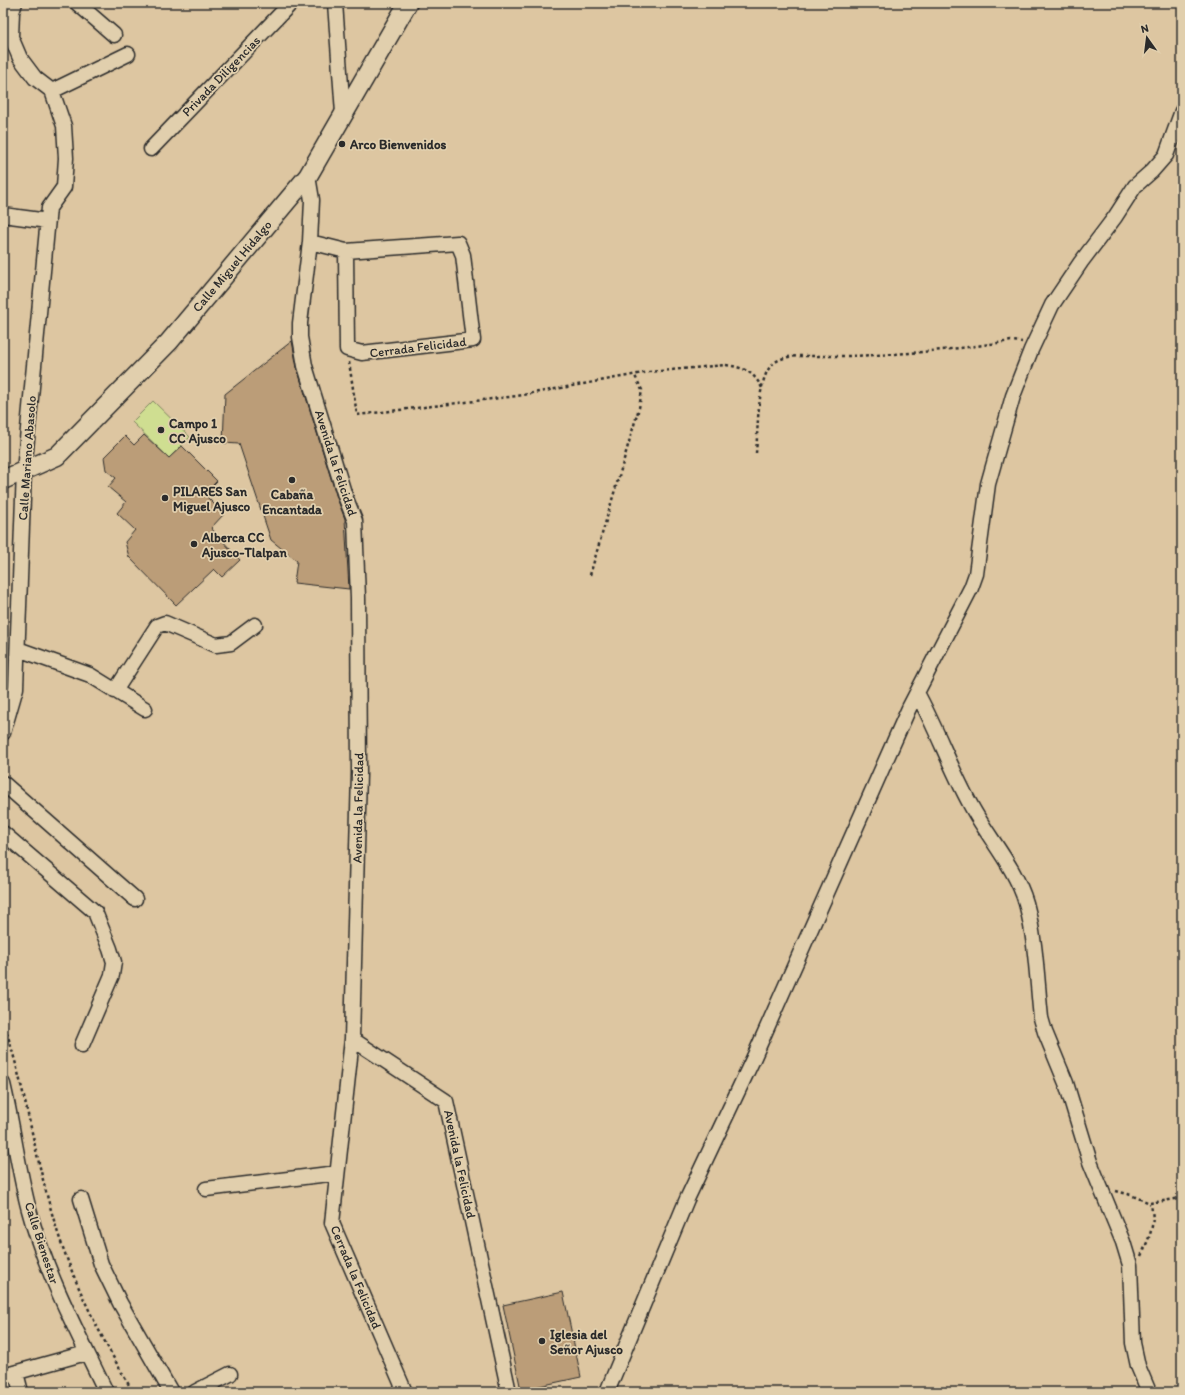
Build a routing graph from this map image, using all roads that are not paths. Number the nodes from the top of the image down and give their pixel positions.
1 (15, 3) edge
2 (77, 3) edge
3 (291, 3) edge
4 (335, 3) edge
5 (408, 3) edge
6 (114, 35) dead end
7 (128, 54) dead end
8 (52, 91) junction
9 (1182, 111) edge
10 (343, 113) junction
11 (151, 149) dead end
12 (308, 176) junction
13 (3, 214) edge
14 (48, 221) junction
15 (310, 242) junction
16 (346, 251) junction
17 (24, 471) junction
18 (3, 480) edge
19 (255, 625) dead end
20 (18, 649) junction
21 (116, 691) junction
22 (917, 693) junction
23 (145, 709) dead end
24 (3, 732) edge
25 (3, 782) edge
26 (3, 833) edge
27 (135, 899) dead end
28 (352, 1039) junction
29 (82, 1045) dead end
30 (3, 1084) edge
31 (337, 1173) junction
32 (206, 1189) dead end
33 (81, 1199) dead end
34 (86, 1353) junction
35 (230, 1374) dead end
36 (9, 1375) edge
37 (21, 1392) edge
38 (106, 1392) edge
39 (171, 1392) edge
40 (195, 1392) edge
41 (405, 1392) edge
42 (509, 1392) edge
43 (607, 1392) edge
44 (1149, 1392) edge

1 - 8 street
2 - 6 street
3 - 11 street, Privada Diligencias
4 - 10 street
5 - 10 main road, Calle Miguel Hidalgo
7 - 8 street
8 - 14 street, Calle Mariano Abasolo
9 - 22 street
10 - 12 main road, Calle Miguel Hidalgo
12 - 15 street, Avenida la Felicidad
12 - 17 main road, Calle Miguel Hidalgo
13 - 14 street
14 - 17 street, Calle Mariano Abasolo
15 - 16 street, Cerrada Felicidad
15 - 28 street, Avenida la Felicidad
16 - 16 street, Cerrada Felicidad
17 - 18 main road, Calle Miguel Hidalgo
17 - 20 street, Calle Mariano Abasolo
19 - 21 street
20 - 21 street
20 - 24 street, Calle Mariano Abasolo
21 - 23 street
22 - 43 street
22 - 44 street
25 - 27 street
26 - 29 street
28 - 31 street, Cerrada la Felicidad
28 - 42 street, Avenida la Felicidad
30 - 34 street, Calle Bienestar
31 - 32 street
31 - 41 street, Cerrada la Felicidad
33 - 39 street
34 - 36 street
34 - 38 street, Calle Bienestar
35 - 40 street
36 - 37 street

